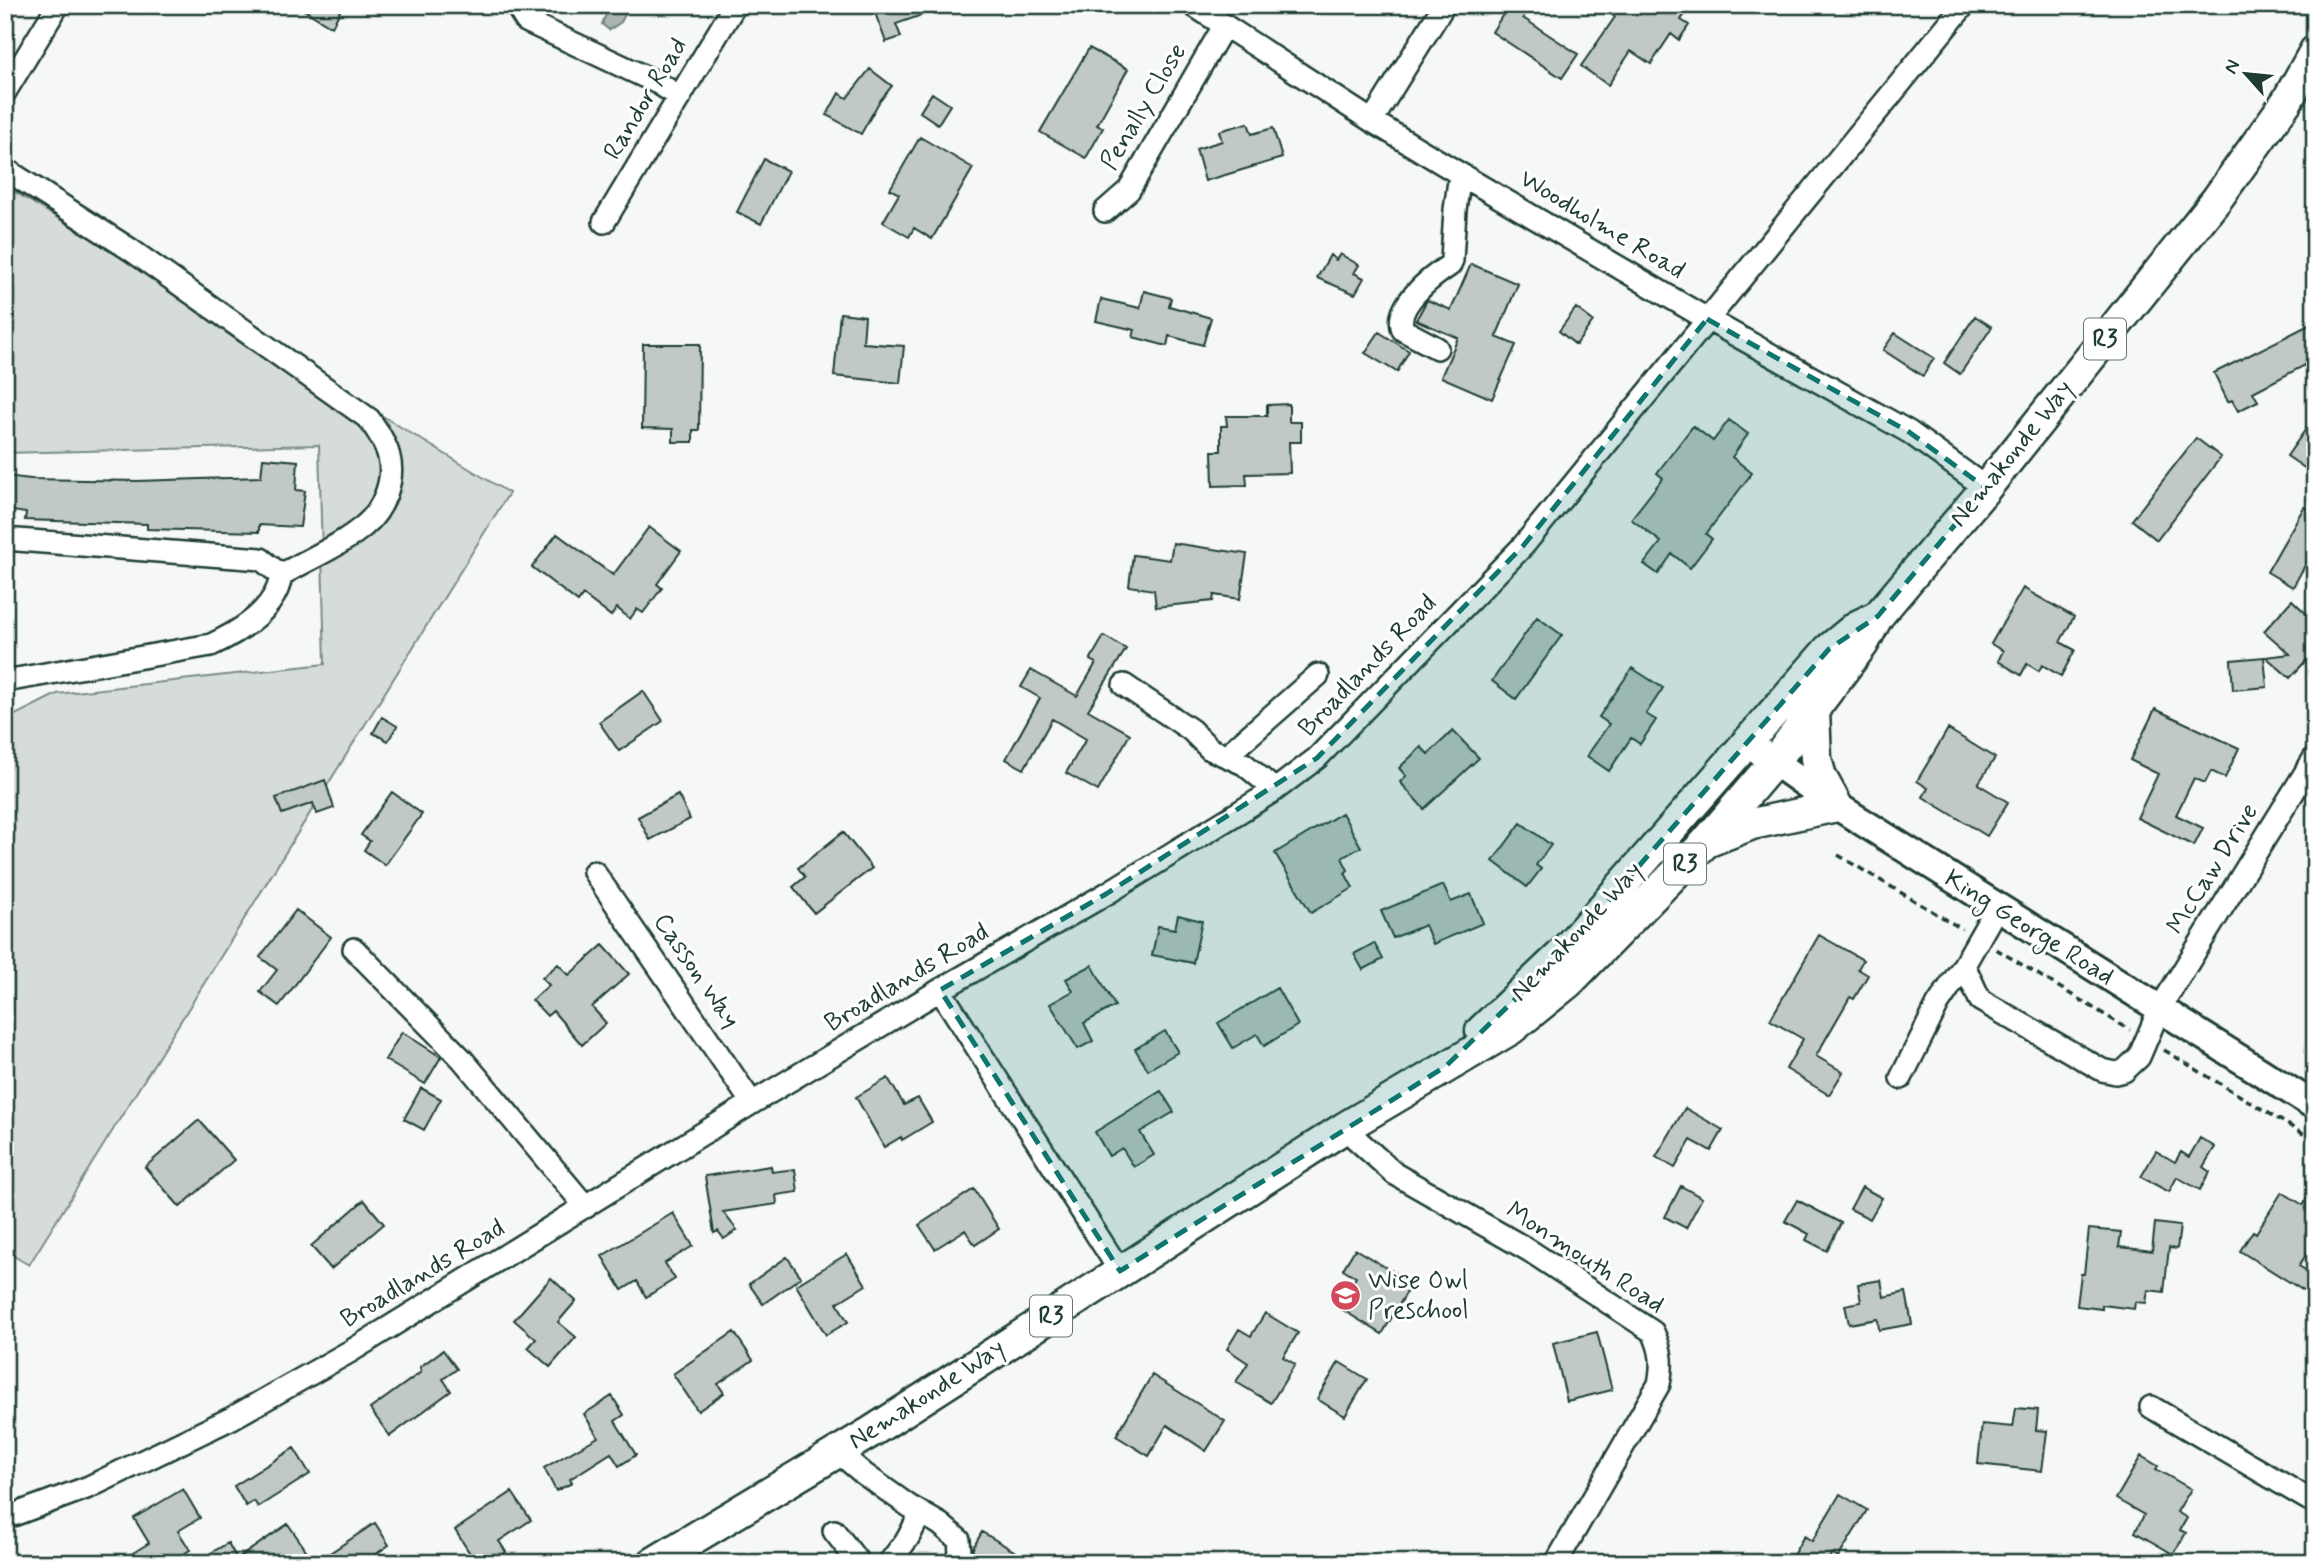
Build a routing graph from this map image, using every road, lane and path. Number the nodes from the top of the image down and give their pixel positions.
1 (58, 5) edge
2 (516, 5) edge
3 (735, 5) edge
4 (1193, 5) edge
5 (1444, 5) edge
6 (1964, 5) edge
7 (1224, 26) junction
8 (2315, 51) edge
9 (5, 92) edge
10 (680, 97) junction
11 (1372, 121) junction
12 (5, 169) edge
13 (1460, 174) junction
14 (1105, 211) dead end
15 (604, 222) dead end
16 (1707, 319) junction
17 (1437, 348) dead end
18 (1986, 488) junction
19 (5, 539) edge
20 (281, 575) junction
21 (1878, 616) junction
22 (1318, 675) dead end
23 (5, 681) edge
24 (1124, 685) dead end
25 (1814, 710) junction
26 (1748, 743) junction
27 (1226, 756) junction
28 (2315, 757) edge
29 (1775, 761) junction
30 (1275, 790) junction
31 (1837, 806) junction
32 (1705, 842) junction
33 (1838, 855) dead end
34 (594, 872) dead end
35 (1997, 907) junction
36 (1979, 940) junction
37 (354, 949) dead end
38 (1964, 965) junction
39 (940, 990) junction
40 (1980, 1000) junction
41 (1938, 1004) junction
42 (2159, 1010) junction
43 (2147, 1040) junction
44 (1446, 1066) junction
45 (1902, 1077) dead end
46 (752, 1103) junction
47 (2315, 1106) edge
48 (1344, 1128) junction
49 (2315, 1141) edge
50 (586, 1207) junction
51 (1120, 1271) junction
52 (2151, 1407) dead end
53 (838, 1452) junction
54 (2315, 1503) edge
55 (921, 1513) junction
56 (5, 1518) edge
57 (834, 1531) dead end
58 (653, 1563) edge
59 (859, 1563) edge
60 (889, 1563) edge
61 (956, 1563) edge
62 (1556, 1563) edge

1 - 9 street
2 - 10 street
3 - 10 street, Randor Road
4 - 7 street, Woodholme Road
5 - 11 street
6 - 16 street, Broadlands Road
7 - 11 street, Woodholme Road
7 - 14 street, Penally Close
8 - 18 highway, Nemakonde Way / R3
10 - 15 street, Randor Road
11 - 13 street, Woodholme Road
12 - 20 street
13 - 16 street, Woodholme Road
13 - 17 street
16 - 18 street, Woodholme Road
16 - 30 street, Broadlands Road
18 - 21 highway, Nemakonde Way / R3
19 - 20 street
20 - 23 street
21 - 25 highway, Nemakonde Way / R3
21 - 26 highway, Nemakonde Way / R3
22 - 27 street
24 - 27 street
25 - 29 highway, Nemakonde Way / R3
25 - 31 highway
26 - 29 main road, King George Road
26 - 44 highway, Nemakonde Way / R3
27 - 30 street
28 - 42 street, McCaw Drive
29 - 31 main road, King George Road
29 - 32 highway, Nemakonde Way / R3
30 - 39 street, Broadlands Road
31 - 32 highway
31 - 35 main road, King George Road
32 - 44 highway, Nemakonde Way / R3
33 - 36 path
34 - 46 street, Casson Way
35 - 36 street
35 - 42 main road, King George Road
36 - 38 street
36 - 43 path
37 - 50 street
38 - 40 street
38 - 41 street
39 - 46 street, Broadlands Road
39 - 51 street
40 - 41 street
40 - 43 street, McCaw Drive
41 - 45 street
42 - 43 street, McCaw Drive
42 - 47 main road, King George Road
43 - 49 path
44 - 48 highway, Nemakonde Way / R3
46 - 50 street, Broadlands Road
48 - 51 highway, Nemakonde Way / R3
48 - 62 street, Monmouth Road
50 - 56 street, Broadlands Road
51 - 53 highway, Nemakonde Way / R3
52 - 54 street
53 - 55 street
53 - 58 highway, Nemakonde Way / R3
55 - 60 street
55 - 61 street
57 - 59 street

